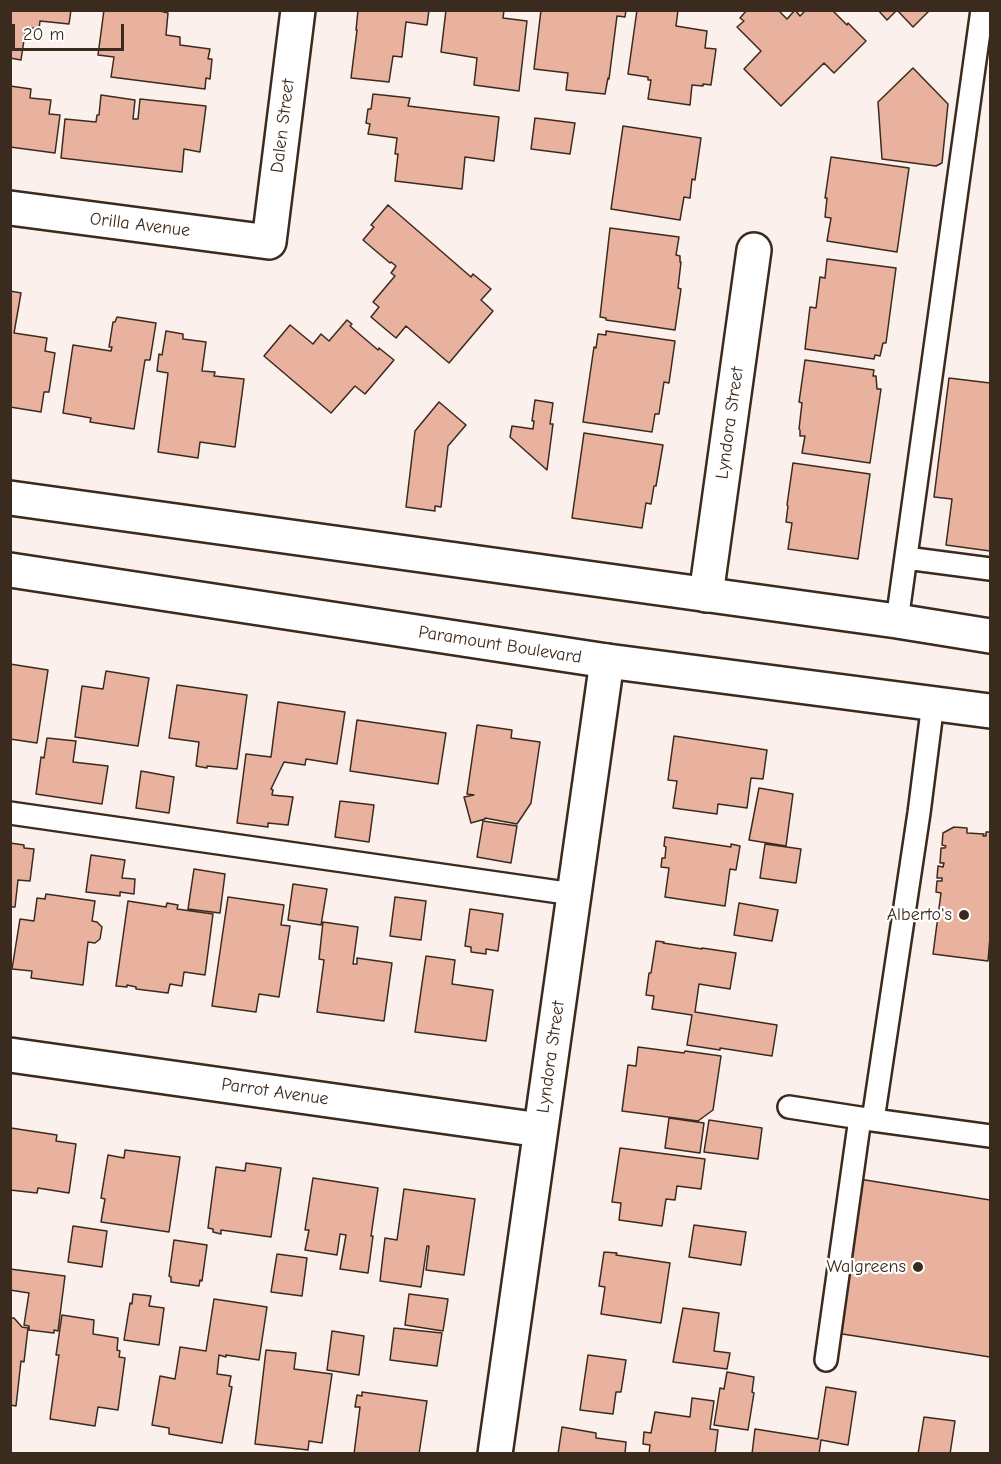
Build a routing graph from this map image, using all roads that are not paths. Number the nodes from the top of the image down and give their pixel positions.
1 (297, 10) edge
2 (982, 10) edge
3 (10, 208) edge
4 (269, 242) joint
5 (754, 250) dead end
6 (10, 498) edge
7 (906, 558) junction
8 (990, 568) edge
9 (10, 570) edge
10 (706, 595) junction
11 (897, 621) junction
12 (990, 636) edge
13 (606, 661) junction
14 (933, 703) junction
15 (990, 711) edge
16 (10, 813) edge
17 (573, 894) junction
18 (10, 1055) edge
19 (789, 1107) dead end
20 (866, 1119) junction
21 (540, 1130) junction
22 (990, 1136) edge
23 (826, 1360) dead end
24 (495, 1454) edge

1 - 4 street, Dalen Street
2 - 7 lane
3 - 4 street, Orilla Avenue
5 - 10 street, Lyndora Street
6 - 10 street
7 - 8 lane
7 - 11 lane
9 - 13 street, Paramount Boulevard
10 - 11 street
11 - 12 street
13 - 14 street, Paramount Boulevard
13 - 17 street, Lyndora Street
14 - 15 street, Paramount Boulevard
14 - 20 lane
16 - 17 lane
17 - 21 street, Lyndora Street
18 - 21 street, Parrot Avenue
19 - 20 lane
20 - 22 lane
20 - 23 lane
21 - 24 street, Lyndora Street

